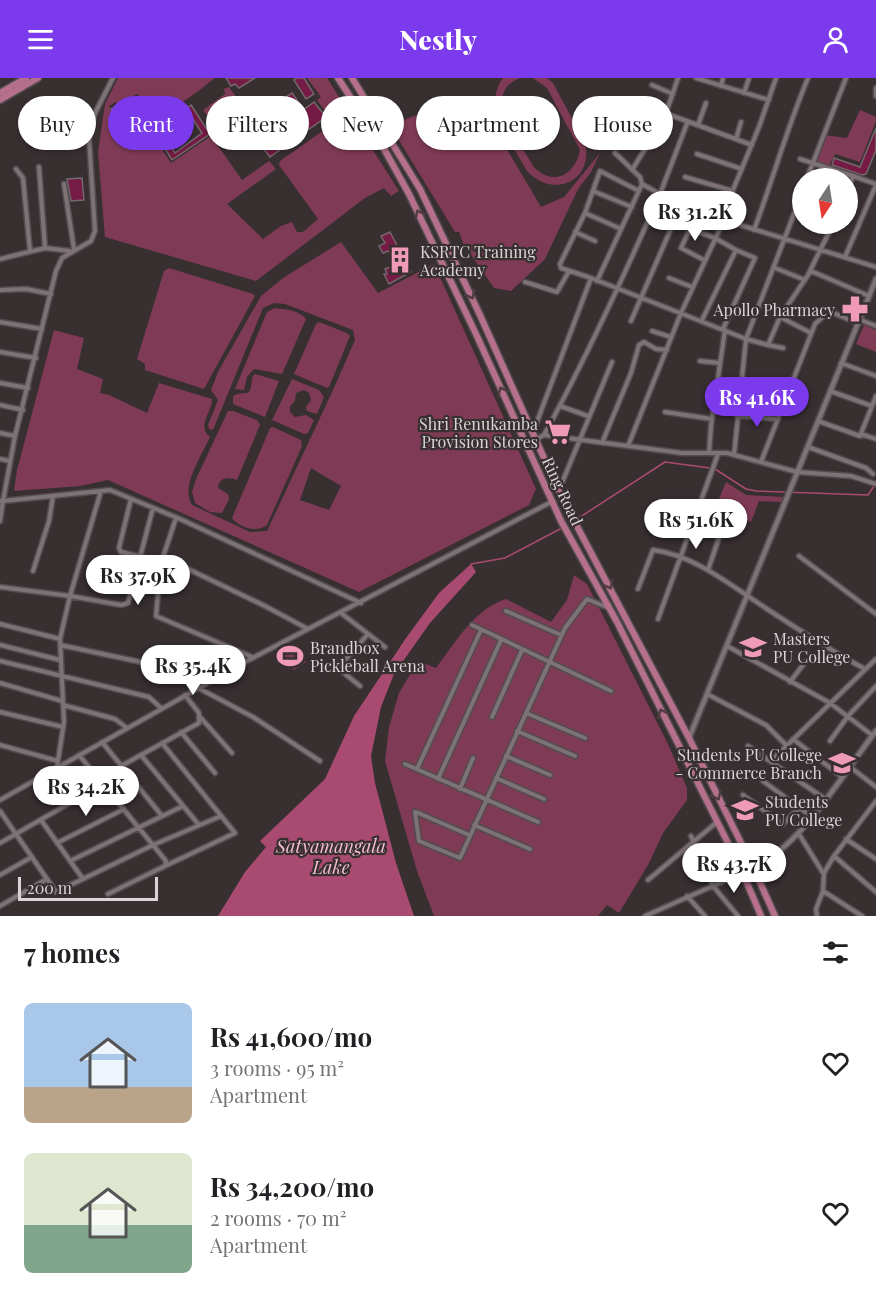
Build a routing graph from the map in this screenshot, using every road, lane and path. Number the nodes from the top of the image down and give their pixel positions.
1 (26, 78) edge
2 (38, 78) edge
3 (113, 78) edge
4 (338, 78) edge
5 (352, 78) edge
6 (678, 78) edge
7 (696, 78) edge
8 (723, 78) edge
9 (749, 78) edge
10 (776, 78) edge
11 (808, 78) edge
12 (846, 78) edge
13 (704, 80) edge
14 (652, 85) dead end
15 (721, 86) junction
16 (876, 88) edge
17 (9, 91) junction
18 (0, 93) edge
19 (744, 93) junction
20 (673, 94) joint
21 (876, 96) edge
22 (0, 100) edge
23 (769, 100) junction
24 (706, 103) dead end
25 (673, 116) edge
26 (688, 121) junction
27 (741, 122) dead end
28 (698, 125) junction
29 (736, 139) junction
30 (752, 144) junction
31 (644, 150) edge
32 (615, 153) dead end
33 (697, 154) dead end
34 (801, 159) dead end
35 (813, 163) junction
36 (39, 167) dead end
37 (811, 168) edge
38 (828, 168) edge
39 (16, 169) dead end
40 (742, 169) junction
41 (632, 170) junction
42 (685, 177) dead end
43 (858, 178) edge
44 (64, 184) dead end
45 (642, 184) junction
46 (876, 184) edge
47 (420, 189) junction
48 (593, 191) junction
49 (639, 191) junction
50 (733, 191) junction
51 (409, 194) junction
52 (660, 194) junction
53 (682, 201) junction
54 (632, 207) junction
55 (585, 213) junction
56 (723, 214) junction
57 (724, 220) junction
58 (792, 226) edge
59 (621, 230) junction
60 (754, 230) junction
61 (575, 232) junction
62 (829, 234) edge
63 (715, 238) junction
64 (786, 240) junction
65 (595, 241) dead end
66 (45, 248) junction
67 (72, 250) junction
68 (736, 250) junction
69 (822, 250) junction
70 (30, 251) junction
71 (845, 257) junction
72 (0, 259) edge
73 (704, 260) junction
74 (876, 267) edge
75 (775, 268) junction
76 (569, 271) junction
77 (811, 271) junction
78 (591, 278) junction
79 (669, 278) dead end
80 (876, 279) edge
81 (806, 280) junction
82 (597, 281) junction
83 (525, 282) dead end
84 (692, 287) junction
85 (617, 289) junction
86 (0, 290) edge
87 (51, 294) junction
88 (869, 296) junction
89 (639, 298) junction
90 (681, 313) junction
91 (780, 317) junction
92 (702, 320) junction
93 (631, 321) dead end
94 (857, 321) junction
95 (0, 322) edge
96 (876, 326) edge
97 (42, 329) junction
98 (724, 329) junction
99 (652, 331) dead end
100 (811, 333) junction
101 (671, 337) junction
102 (746, 339) junction
103 (768, 345) junction
104 (783, 348) dead end
105 (667, 350) junction
106 (0, 352) edge
107 (36, 358) junction
108 (700, 361) dead end
109 (612, 362) dead end
110 (720, 363) junction
111 (841, 363) junction
112 (876, 375) edge
113 (0, 383) edge
114 (28, 388) junction
115 (830, 391) junction
116 (876, 396) edge
117 (0, 405) edge
118 (560, 406) junction
119 (871, 408) junction
120 (23, 410) junction
121 (665, 412) dead end
122 (876, 412) edge
123 (588, 416) junction
124 (737, 416) junction
125 (712, 419) junction
126 (778, 419) junction
127 (818, 422) junction
128 (530, 430) junction
129 (0, 433) edge
130 (861, 434) junction
131 (544, 435) junction
132 (15, 436) junction
133 (876, 439) edge
134 (535, 440) junction
135 (579, 440) junction
136 (602, 443) junction
137 (628, 447) junction
138 (808, 447) junction
139 (709, 453) junction
140 (718, 453) junction
141 (734, 455) junction
142 (0, 459) edge
143 (10, 461) junction
144 (761, 462) junction
145 (797, 472) junction
146 (874, 472) edge
147 (872, 483) edge
148 (100, 491) junction
149 (560, 493) junction
150 (53, 496) junction
151 (131, 500) junction
152 (1, 501) edge
153 (553, 501) junction
154 (153, 508) junction
155 (176, 518) junction
156 (0, 521) edge
157 (723, 526) dead end
158 (799, 556) dead end
159 (140, 558) junction
160 (681, 559) junction
161 (161, 563) junction
162 (708, 570) junction
163 (33, 571) dead end
164 (0, 587) edge
165 (639, 589) dead end
166 (70, 596) junction
167 (748, 597) junction
168 (361, 603) junction
169 (609, 608) junction
170 (506, 611) dead end
171 (341, 613) junction
172 (876, 614) edge
173 (658, 620) dead end
174 (0, 624) edge
175 (472, 625) dead end
176 (309, 629) junction
177 (482, 630) junction
178 (368, 634) junction
179 (561, 635) junction
180 (60, 639) junction
181 (502, 640) junction
182 (0, 645) edge
183 (60, 645) junction
184 (727, 646) junction
185 (385, 647) dead end
186 (522, 650) junction
187 (253, 658) junction
188 (876, 659) edge
189 (60, 660) junction
190 (806, 660) dead end
191 (0, 662) edge
192 (549, 662) junction
193 (865, 669) junction
194 (60, 678) junction
195 (790, 682) junction
196 (0, 683) edge
197 (360, 686) dead end
198 (876, 686) edge
199 (200, 687) junction
200 (611, 691) dead end
201 (707, 694) junction
202 (185, 695) junction
203 (63, 703) junction
204 (830, 703) junction
205 (161, 708) junction
206 (0, 712) edge
207 (526, 713) junction
208 (848, 716) junction
209 (492, 717) dead end
210 (200, 718) junction
211 (63, 727) junction
212 (127, 728) junction
213 (517, 731) junction
214 (181, 732) junction
215 (874, 733) edge
216 (585, 738) dead end
217 (689, 738) junction
218 (793, 739) junction
219 (830, 741) dead end
220 (102, 742) junction
221 (162, 743) junction
222 (677, 744) junction
223 (0, 745) edge
224 (748, 746) dead end
225 (787, 746) junction
226 (232, 753) dead end
227 (79, 755) junction
228 (141, 755) junction
229 (506, 756) junction
230 (575, 756) dead end
231 (473, 758) dead end
232 (58, 761) junction
233 (320, 761) dead end
234 (771, 761) junction
235 (405, 764) dead end
236 (121, 766) junction
237 (849, 766) junction
238 (57, 767) junction
239 (417, 769) junction
240 (215, 773) dead end
241 (550, 775) dead end
242 (842, 777) junction
243 (496, 778) junction
244 (438, 779) junction
245 (763, 781) dead end
246 (103, 784) junction
247 (876, 787) edge
248 (460, 789) junction
249 (743, 795) dead end
250 (544, 799) dead end
251 (825, 799) junction
252 (0, 800) edge
253 (486, 800) junction
254 (876, 801) edge
255 (183, 806) junction
256 (799, 808) junction
257 (123, 809) junction
258 (0, 811) edge
259 (162, 816) junction
260 (221, 816) junction
261 (812, 817) junction
262 (41, 820) junction
263 (538, 822) dead end
264 (717, 822) junction
265 (199, 825) junction
266 (474, 825) junction
267 (138, 828) junction
268 (16, 834) junction
269 (799, 834) junction
270 (470, 836) junction
271 (691, 836) dead end
272 (846, 839) junction
273 (693, 842) junction
274 (0, 843) edge
275 (57, 843) junction
276 (153, 845) junction
277 (530, 849) dead end
278 (834, 856) junction
279 (32, 857) junction
280 (876, 859) edge
281 (70, 861) junction
282 (165, 866) junction
283 (754, 869) junction
284 (743, 873) junction
285 (824, 873) junction
286 (0, 875) edge
287 (47, 879) junction
288 (82, 879) junction
289 (648, 880) dead end
290 (712, 885) junction
291 (823, 891) junction
292 (876, 891) edge
293 (108, 894) dead end
294 (687, 896) junction
295 (0, 906) edge
296 (645, 916) edge
297 (705, 916) edge
298 (738, 916) edge
299 (761, 916) edge
300 (775, 916) edge
301 (817, 916) edge
302 (862, 916) edge

1 - 17 main road
2 - 17 main road
3 - 67 street
4 - 51 main road, Ring Road
5 - 47 main road, Ring Road
6 - 20 street
7 - 13 street
8 - 15 street
9 - 19 street
10 - 23 street
11 - 60 street
12 - 35 street
13 - 15 street
14 - 20 street
15 - 19 street
16 - 21 street
17 - 18 main road
17 - 22 main road
19 - 23 street
23 - 30 street
24 - 28 street
25 - 26 street
26 - 28 street
26 - 52 street
27 - 29 street
28 - 29 street
29 - 30 street
30 - 40 street
31 - 41 street
32 - 41 street
33 - 40 street
34 - 35 street
35 - 37 street
35 - 38 street
36 - 66 street
39 - 70 street
40 - 50 street
41 - 45 street
42 - 50 street
43 - 46 street
44 - 67 street
45 - 49 street
45 - 52 street
46 - 71 street
47 - 51 main road
47 -> 128 main road, Ring Road
48 - 49 street
48 - 54 street
48 - 55 street
49 - 54 street
50 - 56 street
153 -> 51 main road, Ring Road
52 - 53 street
52 - 85 street
53 - 56 street
53 - 89 street
54 - 59 street
55 - 59 street
55 - 61 street
56 - 57 street
57 - 60 street
57 - 63 street
58 - 64 street
59 - 82 street
60 - 64 street
61 - 65 street
61 - 76 street
62 - 69 street
63 - 68 street
63 - 73 street
63 - 73 street
64 - 69 street
64 - 75 street
66 - 67 street
66 - 70 street
67 - 87 street
68 - 92 street
68 - 98 street
69 - 71 street
69 - 77 street
70 - 72 street
71 - 74 street
73 - 84 street
75 - 81 street
75 - 102 street
76 - 78 street
76 - 83 street
77 - 81 street
77 - 88 street
78 - 82 street
78 - 128 street
79 - 84 street
80 - 88 street
81 - 91 street
82 - 85 street
84 - 90 street
85 - 89 street
85 - 118 street
86 - 87 street
87 - 97 street
88 - 94 street
89 - 90 street
89 - 93 street
90 - 92 street
90 - 101 street
91 - 100 street
91 - 103 street
92 - 98 street
94 - 96 street
94 - 100 street
94 - 111 street
95 - 97 street
97 - 107 street
98 - 102 street
98 - 110 street
99 - 101 street
100 - 126 street
101 - 105 street
102 - 103 street
102 - 124 street
103 - 104 street
105 - 136 street
105 - 137 street
106 - 107 street
107 - 114 street
108 - 110 street
109 - 123 street
110 - 125 street
111 - 112 street
111 - 115 street
113 - 114 street
114 - 120 street
115 - 119 street
115 - 127 street
116 - 119 street
117 - 120 street
118 - 123 street
118 - 131 street
119 - 122 street
119 - 130 street
120 - 132 street
121 - 125 street
123 - 135 street
124 - 126 street
124 - 141 street
125 - 139 street
126 - 144 street
127 - 130 street
127 - 138 street
128 - 134 main road, Ring Road
129 - 132 street
130 - 133 street
131 - 134 street
131 - 135 street
132 - 143 street
134 - 149 main road, Ring Road
135 - 136 street
135 - 149 street
136 - 137 street
137 - 139 street
138 - 145 street
138 - 146 street
139 - 140 street
140 - 141 street
140 - 160 street
141 - 144 street
142 - 143 street
143 - 152 street
144 - 145 street
145 - 147 street
145 - 167 street
146 - 147 street
148 - 150 street
148 - 151 street
148 - 166 street
149 - 153 main road
149 -> 217 main road, Ring Road
150 - 152 street
150 - 163 street
151 - 154 street
151 - 159 street
152 - 156 street
153 - 168 street
153 - 169 main road, Ring Road
154 - 155 street
154 - 159 street
155 - 161 street
155 - 168 street
157 - 162 street
158 - 172 street
159 - 161 street
159 - 166 street
160 - 162 street
160 - 165 street
160 - 173 street
161 - 176 street
161 - 187 street
162 - 167 street
164 - 166 street
166 - 180 street
167 - 184 street
167 - 193 street
168 - 171 street
169 - 179 street
222 -> 169 main road, Ring Road
170 - 179 street
171 - 176 street
171 - 178 street
174 - 180 street
175 - 177 street
176 - 187 street
177 - 181 street
177 - 239 street
178 - 185 street
178 - 197 street
179 - 192 street
180 - 183 street
181 - 186 street
181 - 244 street
182 - 189 street
183 - 189 street
183 - 199 street
184 - 195 street
184 - 201 street
186 - 192 street
186 - 209 street
187 - 199 street
188 - 193 street
189 - 194 street
190 - 195 street
191 - 194 street
192 - 200 street
192 - 207 street
193 - 204 street
194 - 203 street
194 - 205 street
195 - 204 street
196 - 203 street
198 - 208 street
199 - 202 street
199 - 233 street
201 - 217 street
201 - 225 street
202 - 205 street
202 - 210 street
203 - 211 street
203 - 212 street
204 - 208 street
204 - 218 street
205 - 212 street
206 - 211 street
207 - 213 street
207 - 216 street
208 - 215 street
208 - 219 street
210 - 214 street
210 - 226 street
211 - 232 street
212 - 220 street
213 - 229 street
213 - 230 street
214 - 221 street
214 - 240 street
215 - 237 street
217 - 222 main road
217 -> 283 main road, Ring Road
218 - 225 street
218 - 242 street
220 - 227 street
220 - 236 street
221 - 228 street
221 - 260 street
222 - 264 main road, Ring Road
223 - 232 street
224 - 234 street
225 - 234 street
227 - 238 street
227 - 246 street
228 - 236 street
228 - 255 street
229 - 241 street
229 - 243 street
231 - 248 street
232 - 238 street
234 - 251 street
235 - 239 street
236 - 259 street
237 - 242 street
237 - 247 street
238 - 252 street
239 - 244 street
242 - 251 street
243 - 250 street
243 - 253 street
244 - 248 street
245 - 256 street
246 - 257 street
246 - 262 street
248 - 253 street
249 - 256 street
251 - 261 street
253 - 263 street
253 - 266 street
254 - 272 street
255 - 259 street
255 - 265 street
256 - 261 street
257 - 267 street
257 - 275 street
258 - 268 street
259 - 267 street
260 - 265 street
260 - 282 street
261 - 269 street
262 - 268 street
262 - 275 street
264 - 273 street
264 - 284 main road, Ring Road
265 - 276 street
266 - 270 street
266 - 277 street
267 - 276 street
267 - 281 street
268 - 274 street
268 - 279 street
269 - 283 street
269 - 285 street
270 - 270 street
271 - 273 street
272 - 278 street
272 - 280 street
273 - 289 street
273 - 290 street
275 - 281 street
276 - 282 street
276 - 288 street
278 - 285 street
278 - 292 street
279 - 286 street
279 - 287 street
281 - 288 street
282 - 293 street
283 - 284 street
283 - 300 main road, Ring Road
284 - 290 street
284 - 299 main road, Ring Road
285 - 291 street
287 - 288 street
287 - 295 street
290 - 294 street
290 - 298 street
291 - 301 street
291 - 302 street
294 - 296 street
294 - 297 street

